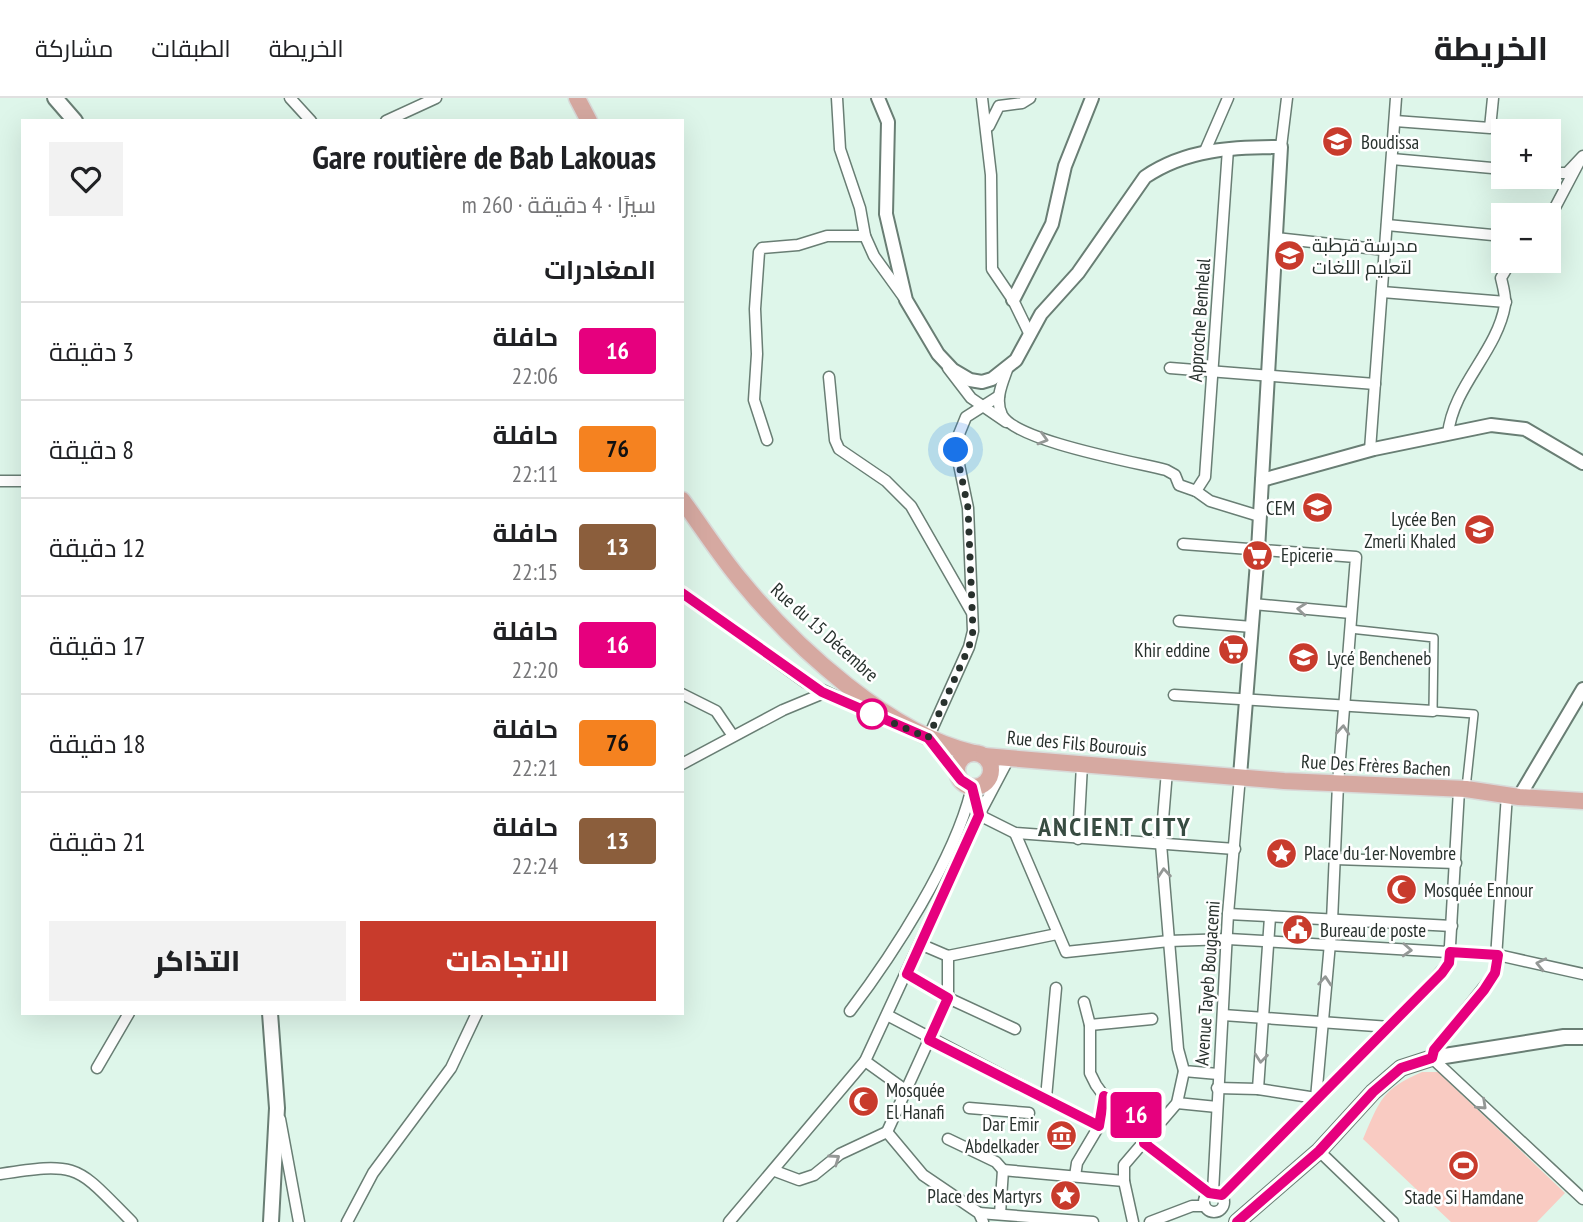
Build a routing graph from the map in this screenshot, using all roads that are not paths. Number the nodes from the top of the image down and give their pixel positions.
1 (55, 98) edge
2 (290, 98) edge
3 (436, 98) edge
4 (577, 98) edge
5 (837, 98) edge
6 (878, 98) edge
7 (982, 98) edge
8 (1030, 98) edge
9 (1093, 98) edge
10 (1228, 98) edge
11 (1287, 98) edge
12 (1396, 98) edge
13 (1493, 98) edge
14 (73, 119) edge
15 (309, 119) edge
16 (390, 119) edge
17 (588, 119) edge
18 (1395, 121) junction
19 (987, 130) junction
20 (1281, 147) junction
21 (1228, 149) junction
22 (1205, 151) junction
23 (1392, 159) junction
24 (1581, 160) edge
25 (1491, 168) edge
26 (1561, 173) edge
27 (1558, 203) edge
28 (1387, 225) junction
29 (1491, 235) edge
30 (865, 236) junction
31 (1276, 239) junction
32 (1385, 250) junction
33 (1504, 273) edge
34 (1382, 292) junction
35 (906, 300) junction
36 (1013, 300) junction
37 (1506, 302) junction
38 (1030, 335) junction
39 (938, 354) junction
40 (1008, 367) junction
41 (1170, 368) dead end
42 (1213, 372) junction
43 (829, 377) dead end
44 (1269, 377) junction
45 (1375, 384) junction
46 (999, 396) junction
47 (983, 406) junction
48 (1013, 428) junction
49 (1448, 434) junction
50 (767, 440) dead end
51 (1370, 450) junction
52 (1583, 463) edge
53 (1262, 480) junction
54 (0, 481) edge
55 (21, 481) edge
56 (1196, 491) junction
57 (684, 503) edge
58 (1259, 516) junction
59 (1183, 544) dead end
60 (1258, 550) junction
61 (684, 594) edge
62 (1253, 604) junction
63 (971, 611) junction
64 (1352, 613) junction
65 (1178, 621) dead end
66 (1252, 627) junction
67 (1350, 629) junction
68 (1583, 689) edge
69 (824, 693) junction
70 (684, 695) edge
71 (1174, 695) dead end
72 (1246, 700) junction
73 (1346, 708) junction
74 (1433, 711) junction
75 (733, 736) junction
76 (928, 738) junction
77 (979, 754) junction
78 (1009, 758) junction
79 (684, 763) edge
80 (1082, 765) junction
81 (1167, 771) junction
82 (958, 776) junction
83 (1240, 776) junction
84 (1338, 784) junction
85 (972, 787) junction
86 (1463, 789) junction
87 (1513, 796) junction
88 (1583, 801) edge
89 (979, 815) junction
90 (1015, 832) junction
91 (1078, 839) junction
92 (1161, 844) junction
93 (1235, 849) junction
94 (1335, 859) junction
95 (1455, 863) junction
96 (1228, 914) junction
97 (1270, 917) junction
98 (1332, 921) junction
99 (1452, 926) junction
100 (1057, 934) junction
101 (1228, 939) junction
102 (1169, 941) junction
103 (1269, 942) junction
104 (920, 944) junction
105 (1327, 946) junction
106 (1450, 952) junction
107 (1498, 955) junction
108 (948, 956) junction
109 (907, 974) junction
110 (1583, 974) edge
111 (1056, 988) dead end
112 (948, 998) junction
113 (1084, 1002) dead end
114 (850, 1010) dead end
115 (128, 1015) edge
116 (270, 1015) edge
117 (476, 1015) edge
118 (887, 1015) junction
119 (1223, 1015) junction
120 (1265, 1017) junction
121 (1152, 1019) dead end
122 (1321, 1023) junction
123 (1090, 1025) junction
124 (1390, 1027) junction
125 (1015, 1029) dead end
126 (1583, 1037) edge
127 (929, 1040) junction
128 (1432, 1058) junction
129 (865, 1061) junction
130 (97, 1069) dead end
131 (1184, 1071) junction
132 (1218, 1074) junction
133 (1217, 1088) junction
134 (904, 1089) junction
135 (1258, 1089) junction
136 (1104, 1096) junction
137 (1046, 1098) junction
138 (1316, 1098) junction
139 (1177, 1103) junction
140 (1217, 1107) junction
141 (277, 1108) junction
142 (969, 1108) dead end
143 (1029, 1113) dead end
144 (1099, 1126) junction
145 (1158, 1128) junction
146 (887, 1132) junction
147 (948, 1139) dead end
148 (1144, 1143) junction
149 (1319, 1151) junction
150 (1003, 1170) junction
151 (775, 1171) junction
152 (0, 1174) edge
153 (1075, 1176) junction
154 (1124, 1181) junction
155 (1214, 1194) junction
156 (1583, 1199) edge
157 (1204, 1206) junction
158 (1222, 1209) junction
159 (1000, 1214) junction
160 (981, 1217) edge
161 (132, 1222) edge
162 (271, 1222) edge
163 (299, 1222) edge
164 (347, 1222) edge
165 (729, 1222) edge
166 (1093, 1222) edge
167 (1133, 1222) edge
168 (1150, 1222) edge
169 (1237, 1222) edge
170 (1393, 1222) edge

1 - 14 main road
2 - 15 street
3 - 16 street
4 - 17 main road
5 - 30 street
6 - 35 street
7 - 19 street
8 - 19 street
9 - 36 street
10 - 22 street
11 - 20 street
12 - 18 street
13 - 18 street
18 - 23 street
19 - 36 street
20 - 21 street
20 - 31 street
21 - 22 street
21 - 42 street, Approche Benhelal
22 - 38 street
23 - 25 street
23 - 28 street
24 - 26 street
24 - 27 street
28 - 29 street
28 - 32 street
30 - 35 street
30 - 50 street
31 - 32 street
31 - 44 street
32 - 34 street
33 - 37 street
34 - 37 street
34 - 45 street
35 - 39 street
36 - 38 street
37 - 49 street
38 - 40 street
39 - 40 street
39 - 47 street
40 - 46 street
41 - 42 street
42 - 44 street
42 - 56 street, Approche Benhelal
43 - 63 street
44 - 45 street
44 - 53 street
45 - 51 street
46 - 47 street
46 - 48 street
47 - 48 street
47 - 63 street
48 -> 56 street
49 - 51 street
49 - 52 street
51 - 53 street
53 - 58 street
54 - 55 street
56 - 58 street
57 - 76 main road, Rue du 15 Décembre
58 - 60 street
59 - 60 street
60 - 62 street
60 - 64 street
61 - 69 street
64 -> 62 street
62 - 66 street
63 - 76 street
64 - 67 street
65 - 66 street
66 - 72 street
67 - 73 street
67 - 74 street
68 - 87 street
69 - 75 street
69 - 76 street
70 - 75 street
71 - 72 street
72 - 73 street
72 - 83 street
73 - 74 street
84 -> 73 street
74 - 86 street
75 - 79 street
76 - 77 main road, Rue du 15 Décembre
76 - 82 main road
77 - 78 main road, Rue des Fils Bourouis
77 - 82 main road
77 - 85 main road
78 - 80 main road, Rue des Fils Bourouis
78 - 89 street
80 - 81 main road, Rue des Fils Bourouis
80 - 91 street
81 - 83 main road, Rue Des Frères Bachen
81 - 92 street
82 - 85 main road
83 - 84 main road, Rue Des Frères Bachen
83 - 93 street, Avenue Tayeb Bougacemi
84 - 86 main road, Rue Des Frères Bachen
84 - 94 street
85 - 89 street
85 - 114 street
86 - 87 main road, Rue Des Frères Bachen
86 - 95 street
87 - 88 main road, Rue Des Frères Bachen
87 - 107 street
89 - 90 street
89 - 104 street
90 - 91 street
90 - 100 street
91 - 92 street
92 - 93 street
102 -> 92 street
93 - 96 street, Avenue Tayeb Bougacemi
94 - 95 street
94 - 98 street
95 - 99 street
96 - 97 street
96 - 101 street, Avenue Tayeb Bougacemi
97 - 98 street
97 - 103 street
98 - 99 street
98 - 105 street
99 - 106 street
100 - 102 street
100 - 108 street
101 - 102 street
101 - 103 street
101 - 119 street, Avenue Tayeb Bougacemi
102 - 131 street
103 - 105 street
103 - 120 street
104 - 108 street
104 - 109 street
105 -> 106 street
122 -> 105 street
106 - 107 street
106 - 124 street
110 -> 107 street
107 - 128 street
108 - 112 street
109 - 112 street
109 - 118 street
111 - 137 street
112 - 125 street
112 - 127 street
113 - 123 street
115 - 130 street
116 - 141 main road
117 - 164 street
118 - 127 street
118 - 129 street
119 - 120 street
119 - 132 street, Avenue Tayeb Bougacemi
120 - 122 street
120 -> 135 street
121 - 123 street
122 - 124 street
122 - 138 street
123 - 136 street
124 - 138 street
126 - 128 main road
127 - 134 street
127 - 137 street
128 - 149 main road
128 -> 156 street
129 - 134 street
129 - 151 street
131 - 132 street
131 - 139 street
132 - 133 street, Avenue Tayeb Bougacemi
133 - 135 street
133 - 140 street, Avenue Tayeb Bougacemi
134 - 146 street
135 - 138 street
136 - 144 street
136 - 145 street
137 - 144 street
138 - 155 street
139 - 140 street
139 - 145 street
140 - 155 street, Avenue Tayeb Bougacemi
141 - 162 main road
141 - 163 street
142 - 143 street
144 - 153 street
145 - 148 street
151 -> 146 street
146 - 160 street
147 - 150 street
148 - 154 street
148 - 155 street
149 - 169 main road
149 - 170 street
150 - 153 street
150 - 159 street
151 - 165 street
152 - 161 street
153 - 154 street
154 - 167 street
155 - 157 street
155 - 158 street, Avenue Tayeb Bougacemi
157 - 158 street
157 - 168 street
158 - 169 street
159 - 160 street
159 - 166 street

